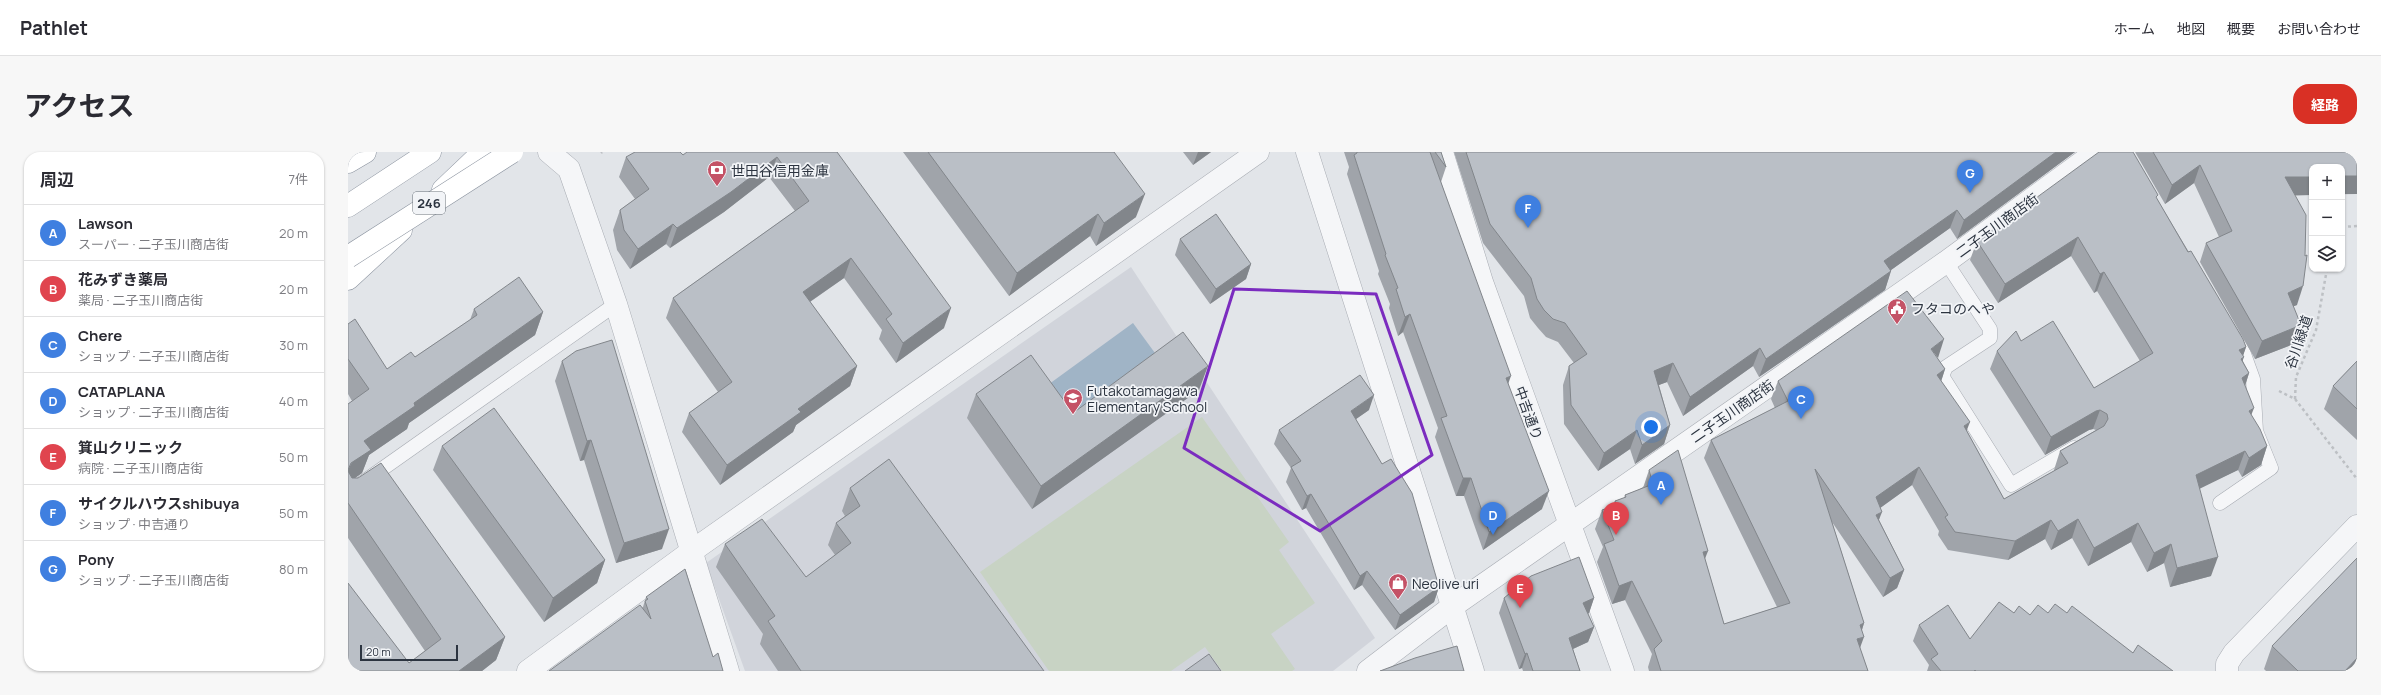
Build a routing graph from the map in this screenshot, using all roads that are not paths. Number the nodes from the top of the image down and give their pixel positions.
1 (365, 152) edge
2 (430, 152) edge
3 (483, 152) edge
4 (512, 152) edge
5 (549, 152) edge
6 (1258, 152) edge
7 (1307, 152) edge
8 (1442, 152) edge
9 (2096, 152) edge
10 (348, 162) edge
11 (348, 206) edge
12 (348, 257) edge
13 (1946, 262) junction
14 (348, 279) edge
15 (616, 304) junction
16 (2228, 328) edge
17 (2086, 441) edge
18 (348, 493) edge
19 (2220, 503) dead end
20 (1570, 524) junction
21 (2357, 526) edge
22 (692, 551) junction
23 (1454, 606) junction
24 (528, 671) edge
25 (728, 671) edge
26 (1368, 671) edge
27 (1473, 671) edge
28 (1623, 671) edge
29 (2227, 671) edge

1 - 10 highway
2 - 11 highway
3 - 14 highway, 246
4 - 12 highway, 246, bridge
5 - 15 street
6 - 22 street
7 - 23 street
8 - 20 street, 中吉通り
9 - 13 street, 二子玉川商店街
13 - 17 lane
13 - 20 street, 二子玉川商店街
15 - 18 lane
15 - 22 street
16 - 19 lane
20 - 23 street, 二子玉川商店街
20 - 28 street, 中吉通り
21 - 29 street
22 - 24 street
22 - 25 street
23 - 26 street, 二子玉川商店街
23 - 27 street

